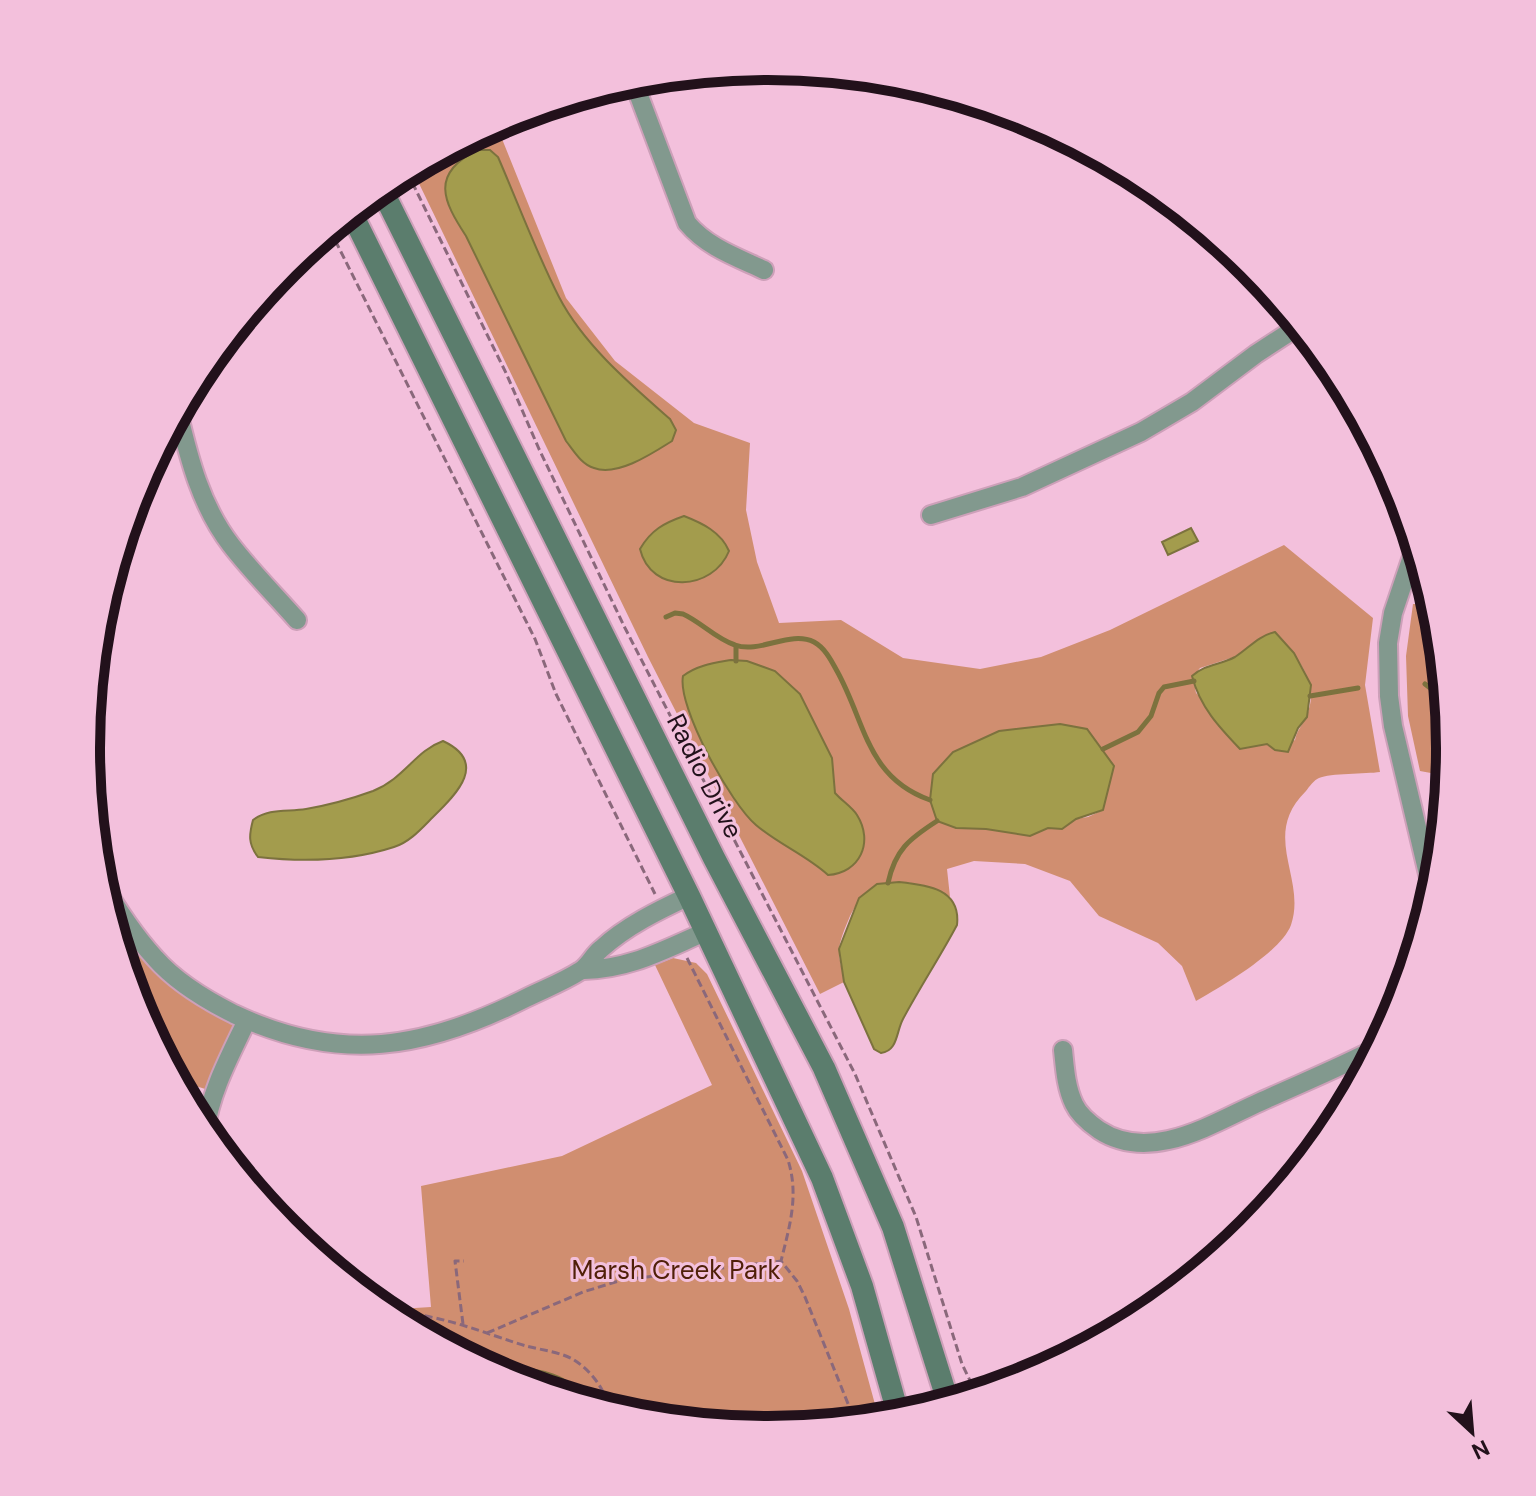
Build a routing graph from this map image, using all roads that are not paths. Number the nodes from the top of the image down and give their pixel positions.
1 (638, 93) edge
2 (387, 200) edge
3 (356, 222) edge
4 (764, 270) dead end
5 (1290, 332) edge
6 (182, 428) edge
7 (931, 515) dead end
8 (1410, 564) edge
9 (297, 620) dead end
10 (1425, 863) edge
11 (689, 896) junction
12 (121, 913) edge
13 (705, 932) junction
14 (584, 970) junction
15 (247, 1020) junction
16 (1063, 1050) dead end
17 (1361, 1056) edge
18 (208, 1112) edge
19 (937, 1367) junction
20 (956, 1389) edge
21 (944, 1392) edge
22 (895, 1403) edge

1 - 4 street
2 - 19 main road, Radio Drive
3 - 11 main road
5 - 7 street
6 - 9 street
8 - 10 street
11 - 13 main road
11 - 14 street
12 - 15 street
13 - 14 street
13 - 22 main road
14 - 15 street
15 - 18 street
16 - 17 street
19 - 20 main road
19 - 21 main road, Radio Drive

